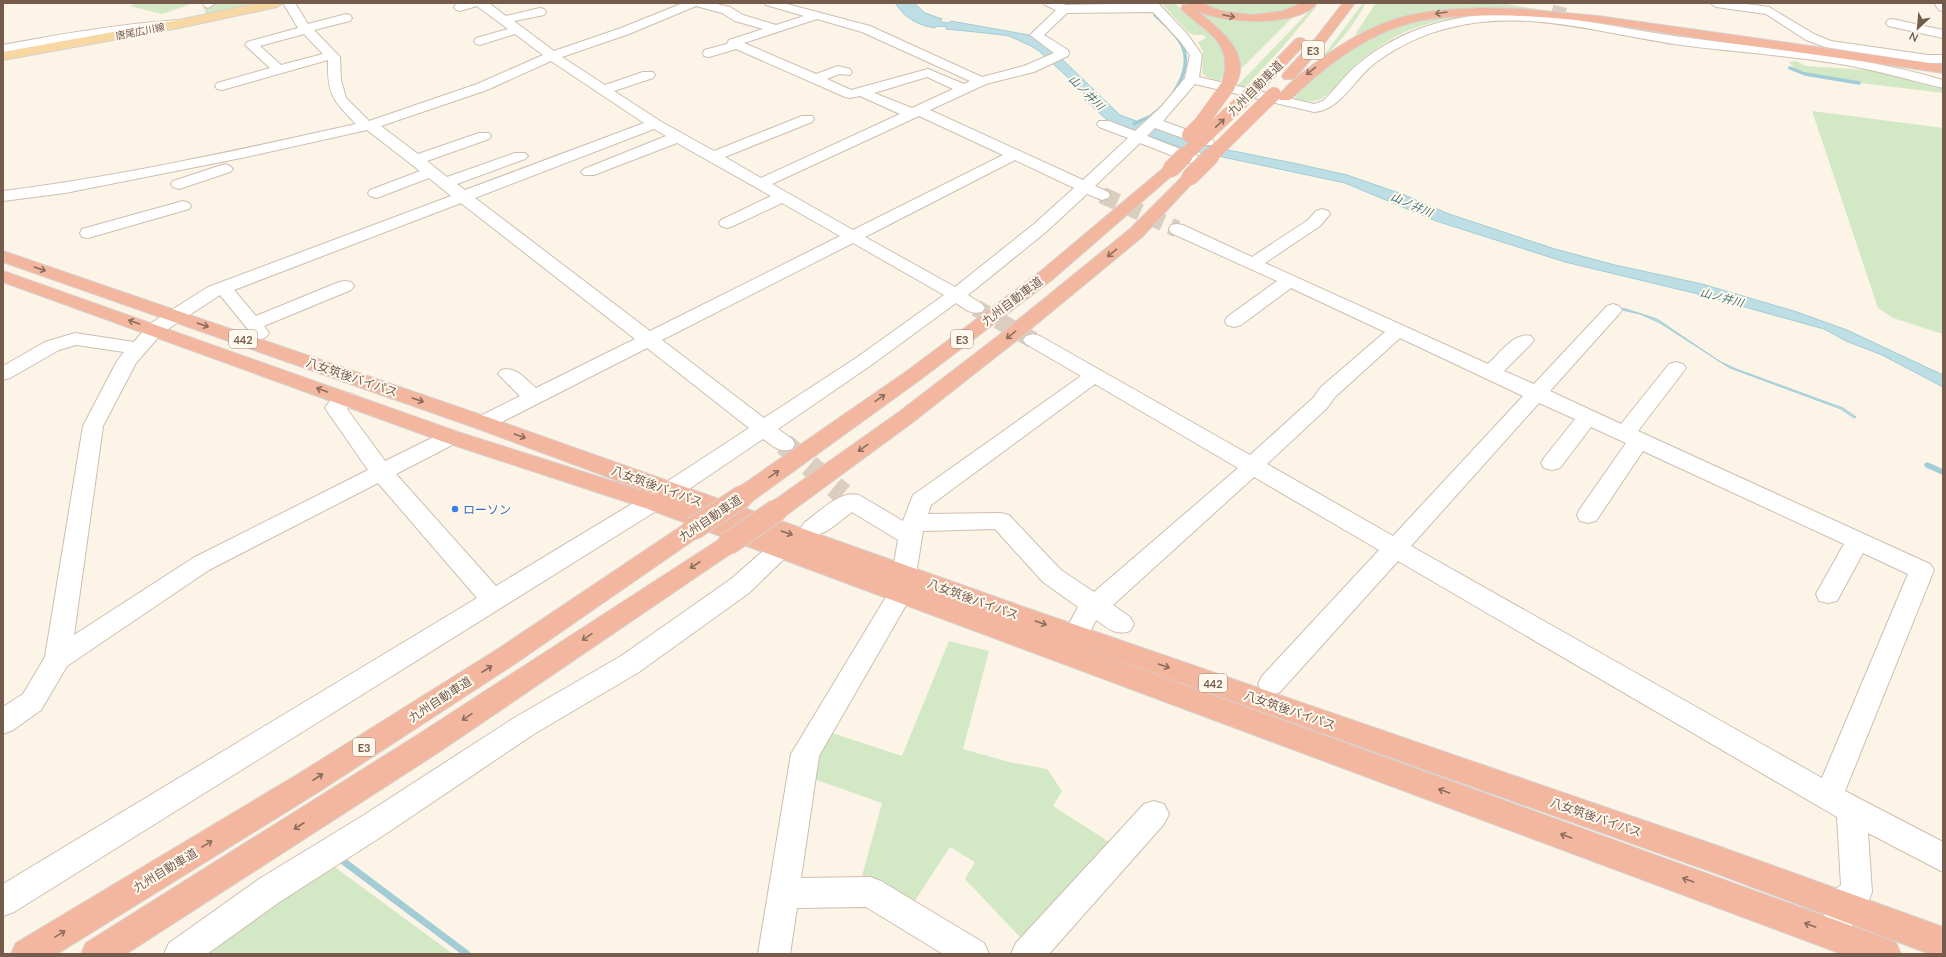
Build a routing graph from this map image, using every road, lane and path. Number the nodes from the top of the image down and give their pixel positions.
1 (277, 3) edge
2 (289, 3) edge
3 (474, 3) edge
4 (481, 3) edge
5 (693, 3) edge
6 (696, 3) edge
7 (770, 3) edge
8 (1049, 3) edge
9 (1181, 3) edge
10 (1193, 3) edge
11 (1311, 3) edge
12 (1349, 3) edge
13 (1512, 3) edge
14 (1538, 3) edge
15 (1555, 3) edge
16 (1716, 3) edge
17 (1940, 3) edge
18 (1154, 6) edge
19 (460, 7) dead end
20 (676, 7) edge
21 (1943, 7) edge
22 (1064, 8) junction
23 (654, 9) dead end
24 (540, 12) dead end
25 (1592, 14) junction
26 (815, 16) junction
27 (346, 18) dead end
28 (504, 20) junction
29 (1892, 23) dead end
30 (179, 24) junction
31 (776, 29) junction
32 (305, 30) junction
33 (1309, 31) dead end
34 (521, 33) junction
35 (1943, 34) edge
36 (486, 43) dead end
37 (736, 45) junction
38 (1943, 46) edge
39 (3, 49) edge
40 (783, 51) dead end
41 (709, 52) dead end
42 (1838, 53) junction
43 (332, 55) junction
44 (3, 56) edge
45 (552, 56) junction
46 (766, 58) junction
47 (1943, 59) edge
48 (947, 65) junction
49 (1943, 67) edge
50 (279, 70) junction
51 (845, 72) dead end
52 (928, 73) junction
53 (648, 75) dead end
54 (1943, 75) edge
55 (815, 79) junction
56 (1192, 79) junction
57 (906, 80) junction
58 (981, 81) junction
59 (1943, 84) edge
60 (222, 86) dead end
61 (884, 86) junction
62 (965, 89) junction
63 (604, 90) junction
64 (861, 92) junction
65 (1279, 96) junction
66 (948, 97) junction
67 (921, 110) junction
68 (807, 119) dead end
69 (656, 124) junction
70 (1104, 124) dead end
71 (368, 125) junction
72 (1146, 130) junction
73 (484, 136) dead end
74 (678, 137) junction
75 (1207, 142) dead end
76 (249, 152) junction
77 (1014, 155) junction
78 (520, 156) dead end
79 (713, 157) junction
80 (416, 160) junction
81 (1165, 167) junction
82 (432, 172) junction
83 (589, 172) dead end
84 (1196, 172) junction
85 (445, 183) junction
86 (179, 184) dead end
87 (759, 184) junction
88 (1085, 187) junction
89 (376, 193) dead end
90 (1102, 195) tunnel mouth
91 (3, 196) edge
92 (463, 197) junction
93 (782, 197) junction
94 (183, 206) dead end
95 (1322, 214) dead end
96 (727, 222) dead end
97 (1177, 229) tunnel mouth
98 (88, 233) dead end
99 (851, 236) junction
100 (3, 256) edge
101 (1252, 264) junction
102 (3, 276) edge
103 (1289, 281) junction
104 (345, 286) dead end
105 (223, 288) junction
106 (956, 295) junction
107 (976, 308) tunnel mouth
108 (1612, 310) dead end
109 (176, 316) junction
110 (1234, 321) dead end
111 (155, 330) junction
112 (1397, 331) junction
113 (648, 338) junction
114 (1033, 340) tunnel mouth
115 (1524, 340) dead end
116 (138, 348) junction
117 (1676, 368) dead end
118 (1490, 373) junction
119 (3, 374) edge
120 (508, 374) dead end
121 (1094, 376) junction
122 (1534, 394) junction
123 (532, 397) junction
124 (346, 399) junction
125 (1587, 418) junction
126 (483, 423) junction
127 (765, 429) junction
128 (451, 437) junction
129 (1631, 438) junction
130 (784, 444) tunnel mouth
131 (1552, 463) dead end
132 (1252, 466) junction
133 (382, 473) junction
134 (661, 497) junction
135 (1588, 515) dead end
136 (812, 529) dead end
137 (912, 529) junction
138 (1858, 541) junction
139 (1394, 548) junction
140 (779, 550) junction
141 (902, 583) junction
142 (1828, 594) dead end
143 (493, 600) junction
144 (1095, 606) junction
145 (1122, 624) dead end
146 (1076, 635) junction
147 (58, 659) junction
148 (1271, 684) dead end
149 (3, 722) edge
150 (1839, 803) junction
151 (1154, 814) dead end
152 (1943, 858) edge
153 (783, 893) junction
154 (3, 901) edge
155 (1839, 904) junction
156 (1841, 936) junction
157 (1943, 943) edge
158 (27, 954) edge
159 (97, 954) edge
160 (180, 954) edge
161 (774, 954) edge
162 (973, 954) edge
163 (1027, 954) edge
164 (1886, 954) edge

1 - 30 main road, 唐尾広川線
2 - 32 street
3 - 19 street
4 - 28 street
5 - 20 street
6 - 31 street
7 - 26 street
8 - 22 street
9 - 81 highway, bridge
10 -> 11 highway
12 - 65 highway, 九州自動車道 / E3
13 - 25 highway
14 - 25 highway
15 - 25 highway
16 - 47 street
17 - 21 street
18 - 22 street
18 - 56 street
20 - 23 street
20 - 45 street
22 - 58 street
24 - 28 street
25 - 42 highway
25 - 49 highway
25 -> 65 highway
26 - 31 street
26 - 48 street
27 - 32 street
28 - 34 street
29 - 35 street
30 - 39 street
30 - 44 main road, 唐尾広川線
31 - 37 street
32 - 43 street
32 - 50 street
81 -> 33 highway, 九州自動車道 / E3, bridge
34 - 36 street
34 - 45 street
37 - 41 street
37 - 46 street
38 - 47 street
40 - 46 street
42 - 49 highway
42 - 54 highway
43 - 50 street
43 - 71 street
45 - 63 street
45 - 71 street
46 - 55 street
48 - 52 street
48 - 58 street
50 - 60 street
51 - 55 street
52 - 57 street
52 - 62 street
53 - 63 street
55 - 64 street
56 - 59 street
56 - 72 street
57 - 61 street
57 - 66 street
58 - 62 street
61 - 64 street
61 - 67 street
62 - 66 street
63 - 69 street
64 - 67 street
65 - 84 highway, 九州自動車道
66 - 67 street
67 - 77 street
67 - 87 street
68 - 79 street
69 - 74 street
69 - 92 street
70 - 72 street
71 - 76 street
71 - 80 street
72 - 75 street
72 - 84 street
72 - 88 street
73 - 80 street
74 - 79 street
74 - 83 street
76 - 86 street
76 - 91 street
77 - 88 street
77 - 99 street
78 - 85 street
79 - 87 street
80 - 82 street
158 -> 81 highway, 九州自動車道 / E3, bridge
82 - 85 street
82 - 89 street
84 -> 159 highway, 九州自動車道 / E3, bridge
85 - 92 street
87 - 93 street
88 - 90 street
88 - 106 street
92 - 105 street
92 - 113 street
93 - 96 street
93 - 99 street
94 - 98 street
95 - 101 street
97 - 101 street
99 - 106 street
99 - 113 street
100 -> 109 highway, 八女筑後バイパス / 442
101 - 103 street
111 -> 102 highway, 八女筑後バイパス / 442
103 - 110 street
103 - 112 street
104 - 105 street
105 - 109 street
106 - 107 street
106 - 127 street
108 - 122 street
109 - 111 street
109 -> 126 highway, 八女筑後バイパス / 442
111 - 116 street
124 -> 111 highway, 八女筑後バイパス / 442
112 - 118 street
112 - 132 street
113 - 123 street
113 - 127 street
114 - 121 street
115 - 118 street
116 - 119 street
116 - 147 street
117 - 129 street
118 - 122 street
120 - 123 street
121 - 132 street
121 - 137 street
122 - 125 street
122 - 139 street
123 - 126 street
124 - 128 highway, 八女筑後バイパス / 442
124 - 133 street
125 - 129 street
125 - 131 street
126 -> 134 highway, 八女筑後バイパス / 442
127 - 130 street
127 - 134 street
128 - 133 street
128 - 134 highway, 八女筑後バイパス / 442
129 - 135 street
129 - 138 street
132 - 139 street
132 - 144 street
133 - 143 street
133 - 147 street
134 - 140 highway, 八女筑後バイパス / 442
134 -> 141 highway, 八女筑後バイパス / 442
134 - 143 street
136 - 137 street
137 - 141 street
137 - 144 street
138 - 142 street
138 - 150 street
139 - 148 street
139 - 150 street
140 - 141 highway, 八女筑後バイパス / 442
140 - 160 street
141 -> 146 highway, 八女筑後バイパス / 442
141 - 153 street
156 -> 141 highway, 八女筑後バイパス / 442
143 - 154 street
144 - 145 street
144 - 146 street
146 -> 155 highway, 八女筑後バイパス / 442
147 - 149 street
150 - 152 street
150 - 155 street
151 - 163 street
153 - 161 street
153 - 162 street
155 - 156 street
155 - 157 highway, 八女筑後バイパス / 442
156 - 164 highway, 八女筑後バイパス / 442

